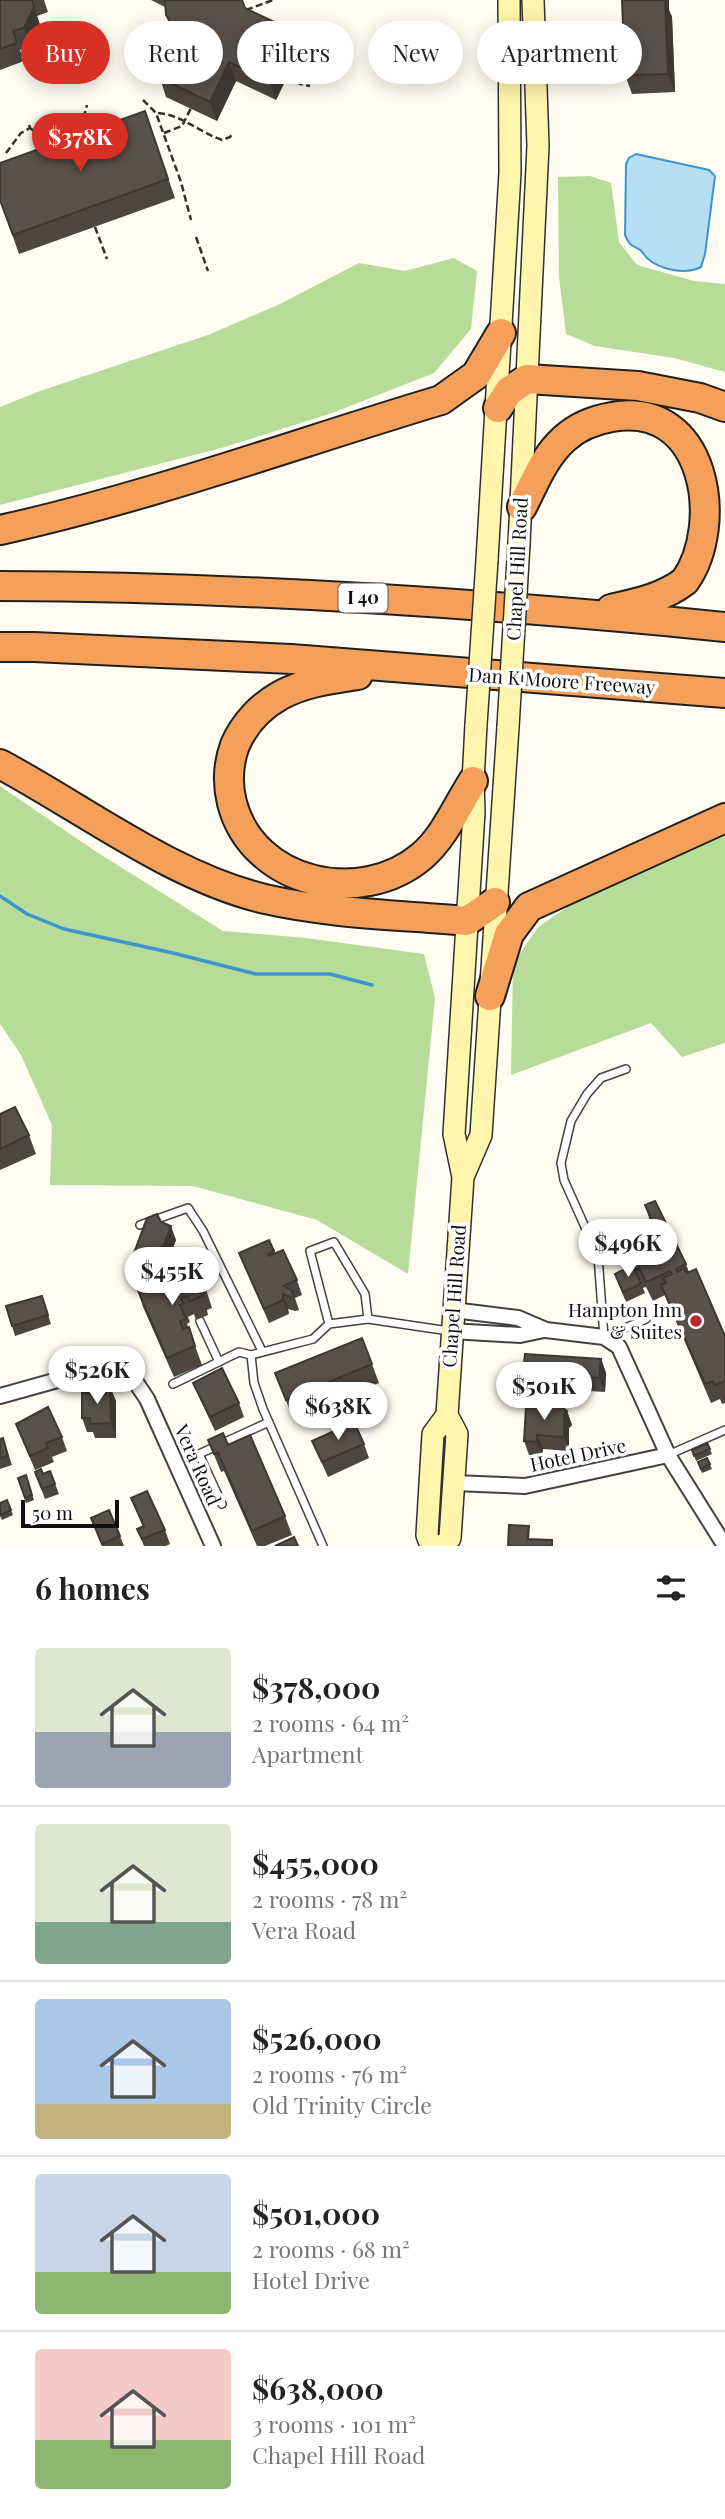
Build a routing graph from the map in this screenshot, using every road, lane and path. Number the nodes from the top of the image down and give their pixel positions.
1 (273, 0) edge
2 (509, 0) edge
3 (533, 0) edge
4 (246, 10) edge
5 (298, 84) edge
6 (310, 86) dead end
7 (143, 100) dead end
8 (88, 105) dead end
9 (191, 108) edge
10 (156, 113) junction
11 (57, 116) dead end
12 (185, 121) junction
13 (233, 133) dead end
14 (163, 134) junction
15 (78, 139) edge
16 (56, 147) edge
17 (69, 152) edge
18 (0, 153) edge
19 (6, 153) junction
20 (171, 155) junction
21 (10, 158) edge
22 (162, 159) edge
23 (191, 220) dead end
24 (95, 227) dead end
25 (196, 237) dead end
26 (107, 259) dead end
27 (208, 271) dead end
28 (501, 333) junction
29 (527, 379) junction
30 (725, 407) edge
31 (498, 408) junction
32 (522, 507) junction
33 (0, 530) edge
34 (0, 586) edge
35 (592, 614) junction
36 (725, 627) edge
37 (0, 647) edge
38 (399, 668) junction
39 (725, 693) edge
40 (0, 764) edge
41 (473, 781) junction
42 (725, 818) edge
43 (495, 902) junction
44 (467, 921) junction
45 (490, 996) junction
46 (626, 1069) dead end
47 (463, 1177) junction
48 (140, 1225) dead end
49 (368, 1319) junction
50 (646, 1319) dead end
51 (200, 1321) dead end
52 (452, 1321) junction
53 (329, 1324) junction
54 (545, 1330) junction
55 (604, 1337) junction
56 (262, 1351) junction
57 (251, 1355) junction
58 (219, 1362) junction
59 (173, 1384) dead end
60 (0, 1396) edge
61 (447, 1415) junction
62 (269, 1422) junction
63 (725, 1430) edge
64 (668, 1455) junction
65 (454, 1483) junction
66 (222, 1504) dead end
67 (213, 1546) edge
68 (323, 1546) edge
69 (431, 1546) edge
70 (444, 1546) edge
71 (725, 1546) edge

1 - 4 path
2 - 28 main road, Chapel Hill Road
3 - 29 main road, Chapel Hill Road
5 - 6 path
7 - 10 path
8 - 15 path
9 - 12 path
10 - 12 path
10 - 14 path
11 - 17 path
12 - 13 path
12 - 14 path
14 - 20 path
16 - 19 path
18 - 19 path
19 - 21 path
20 - 22 path
20 - 23 path
24 - 26 path
25 - 27 path
28 - 31 main road, Chapel Hill Road
28 - 33 highway
29 - 30 highway
29 - 31 highway
29 - 32 main road, Chapel Hill Road
31 - 41 main road, Chapel Hill Road, bridge
32 - 35 highway
32 - 43 main road, Chapel Hill Road, bridge
34 - 35 highway, I 40
35 - 36 highway, I 40
37 - 38 highway
38 - 39 highway, Dan K Moore Freeway
38 - 41 highway
40 - 44 highway
41 - 44 main road, Chapel Hill Road
42 - 45 highway
43 - 44 highway
43 - 45 main road, Chapel Hill Road
44 - 47 main road, Chapel Hill Road
45 - 47 main road, Chapel Hill Road
46 - 55 lane
47 - 52 main road, Chapel Hill Road
48 - 56 lane
49 - 52 lane
49 - 53 lane
49 - 53 lane
50 - 55 lane
51 - 58 lane
52 - 54 street
52 - 54 street
52 - 61 main road, Chapel Hill Road
53 - 56 lane
54 - 55 street
55 - 64 street
56 - 57 lane
57 - 58 lane
57 - 62 lane
58 - 59 lane
60 - 67 street, Vera Road
61 - 65 main road, Chapel Hill Road
61 - 69 main road, Chapel Hill Road
62 - 66 lane
62 - 68 lane
63 - 64 lane
64 - 65 street, Hotel Drive
64 - 71 street
65 - 70 main road, Chapel Hill Road

